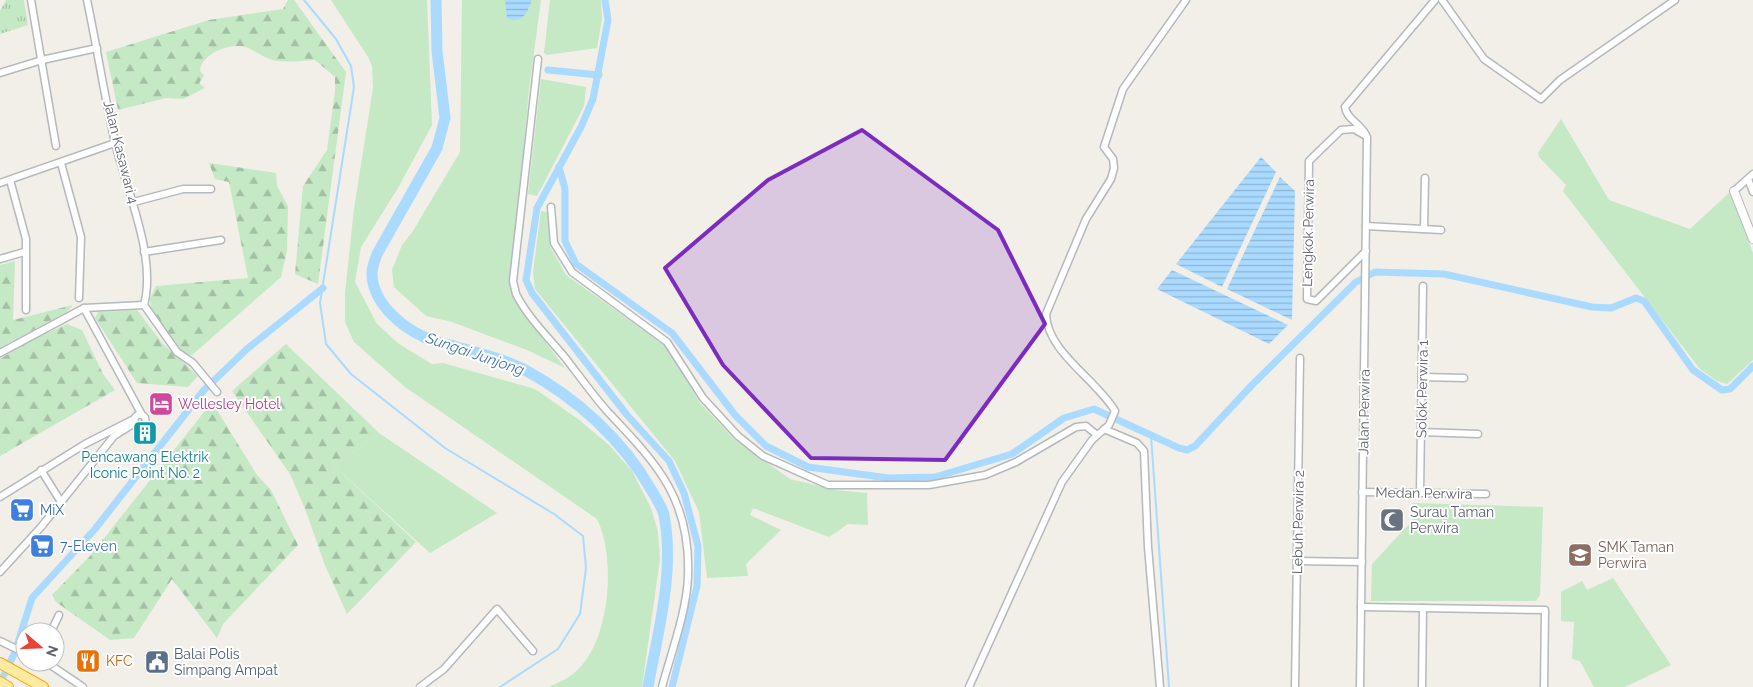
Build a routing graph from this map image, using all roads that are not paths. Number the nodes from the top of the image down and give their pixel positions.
1 (31, 0) edge
2 (87, 0) edge
3 (1186, 0) edge
4 (1435, 0) edge
5 (1442, 0) edge
6 (1675, 0) edge
7 (97, 48) junction
8 (538, 59) dead end
9 (42, 60) junction
10 (0, 73) edge
11 (1367, 137) junction
12 (115, 143) junction
13 (56, 146) dead end
14 (61, 163) junction
15 (1750, 176) edge
16 (1425, 178) dead end
17 (10, 180) junction
18 (0, 183) edge
19 (211, 189) dead end
20 (1734, 191) joint
21 (1753, 192) edge
22 (134, 202) junction
23 (552, 207) dead end
24 (1366, 226) junction
25 (1424, 229) junction
26 (1441, 230) dead end
27 (1753, 239) edge
28 (221, 240) dead end
29 (1366, 251) junction
30 (24, 252) junction
31 (144, 252) junction
32 (0, 259) edge
33 (1423, 286) dead end
34 (78, 298) dead end
35 (144, 305) junction
36 (84, 308) junction
37 (26, 310) dead end
38 (0, 353) edge
39 (1300, 358) dead end
40 (1422, 377) junction
41 (1464, 378) dead end
42 (216, 390) dead end
43 (135, 421) junction
44 (1107, 427) junction
45 (1421, 432) junction
46 (1478, 434) dead end
47 (1097, 435) junction
48 (41, 470) junction
49 (1362, 492) junction
50 (1420, 493) junction
51 (1486, 494) dead end
52 (0, 497) edge
53 (61, 502) junction
54 (1297, 561) junction
55 (1362, 562) junction
56 (0, 572) edge
57 (1361, 607) junction
58 (1423, 608) junction
59 (59, 615) dead end
60 (56, 622) edge
61 (1, 642) edge
62 (15, 648) edge
63 (533, 651) dead end
64 (1, 664) edge
65 (61, 672) edge
66 (0, 682) edge
67 (8, 687) edge
68 (43, 687) edge
69 (83, 687) edge
70 (420, 687) edge
71 (662, 687) edge
72 (969, 687) edge
73 (1160, 687) edge
74 (1295, 687) edge
75 (1360, 687) edge
76 (1422, 687) edge
77 (1544, 687) edge

1 - 9 street
2 - 7 street, Jalan Kasawari 4
3 - 44 street
4 - 11 street
5 - 6 street
7 - 9 street
7 - 12 street, Jalan Kasawari 4
8 - 71 street
9 - 10 street
9 - 13 street
11 - 24 street, Jalan Perwira
11 - 29 street, Lengkok Perwira
12 - 14 street
12 - 22 street, Jalan Kasawari 4
14 - 17 street
14 - 34 street
15 - 20 street
15 - 21 street
16 - 25 street
17 - 18 street
17 - 30 street
19 - 22 street
20 - 27 street
22 - 31 street, Jalan Kasawari 4
23 - 47 street
24 - 25 street
24 - 29 street, Jalan Perwira
25 - 26 street
28 - 31 street
29 - 49 street, Jalan Perwira
30 - 32 street
30 - 37 street
31 - 35 street, Jalan Kasawari 4
33 - 40 street, Solok Perwira 1
35 - 36 street
35 - 42 street
36 - 38 street
36 - 43 street
39 - 54 street, Lebuh Perwira 2
40 - 41 street
40 - 45 street, Solok Perwira 1
43 - 48 street
43 - 53 street
44 - 47 street
44 - 73 street
45 - 46 street
45 - 50 street, Solok Perwira 1
47 - 72 street
48 - 52 street
48 - 53 street
49 - 50 street, Medan Perwira
49 - 55 street, Jalan Perwira
50 - 51 street, Medan Perwira
53 - 56 street
54 - 55 street
54 - 74 street, Lebuh Perwira 2
55 - 57 street, Jalan Perwira
57 - 58 street
57 - 75 street, Jalan Perwira
58 - 76 street
58 - 77 street
59 - 60 street
61 - 62 street
63 - 70 street
64 - 68 highway
65 - 69 street
66 - 67 highway

